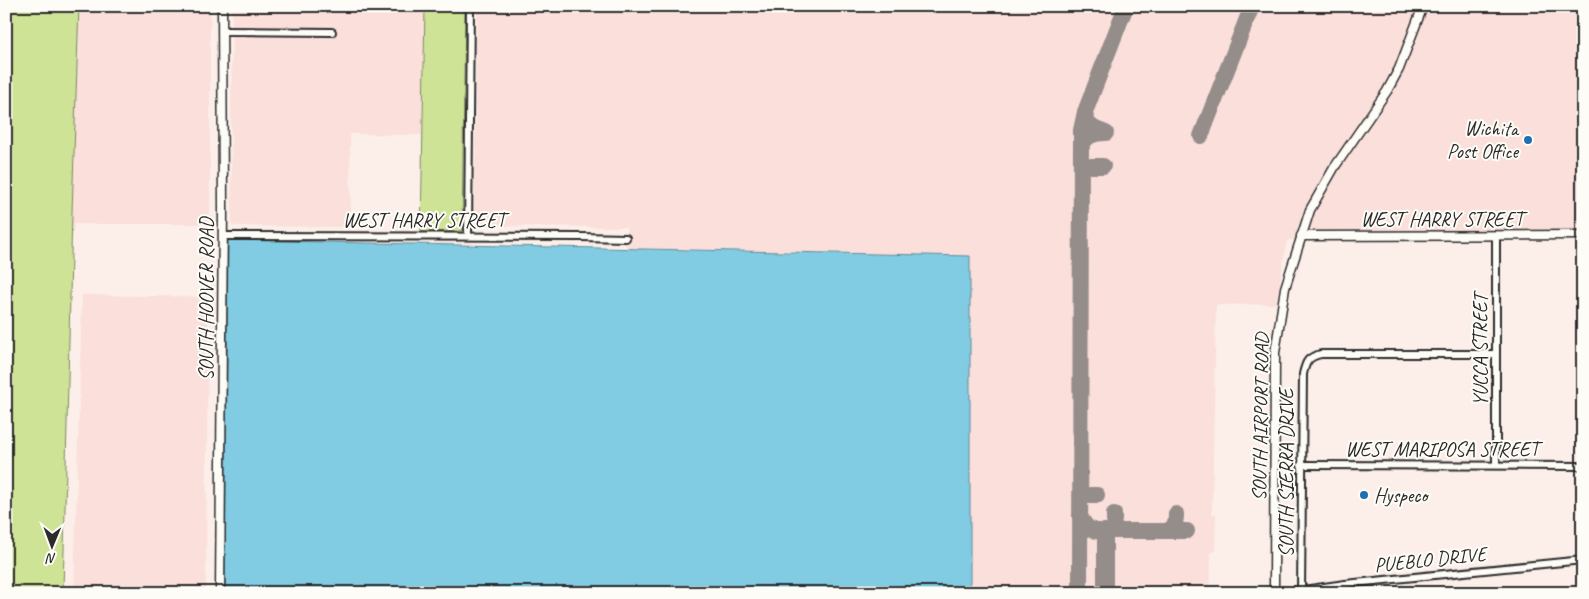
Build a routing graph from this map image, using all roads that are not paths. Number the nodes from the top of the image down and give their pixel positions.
1 (222, 6) edge
2 (470, 6) edge
3 (1423, 6) edge
4 (222, 31) junction
5 (332, 32) dead end
6 (1496, 235) junction
7 (1583, 235) edge
8 (223, 236) junction
9 (468, 236) junction
10 (1301, 236) junction
11 (626, 238) dead end
12 (1496, 354) junction
13 (1301, 465) junction
14 (1496, 465) junction
15 (1583, 466) edge
16 (1583, 560) edge
17 (1301, 591) edge
18 (220, 593) edge
19 (1274, 593) edge
20 (1282, 593) edge

1 - 4 street, SOUTH HOOVER ROAD
2 - 9 street
3 - 10 street, SOUTH AIRPORT ROAD
4 - 5 street
4 - 8 street, SOUTH HOOVER ROAD
6 - 7 street, WEST HARRY STREET
6 - 10 street, WEST HARRY STREET
6 - 12 street, YUCCA STREET
8 - 9 street, WEST HARRY STREET
8 - 18 street, SOUTH HOOVER ROAD
9 - 11 street, WEST HARRY STREET
10 - 19 street, SOUTH AIRPORT ROAD
12 - 13 street, SOUTH SIERRA DRIVE
12 - 14 street, YUCCA STREET
13 - 14 street, WEST MARIPOSA STREET
13 - 17 street, SOUTH SIERRA DRIVE
14 - 15 street, WEST MARIPOSA STREET
16 - 17 street, PUEBLO DRIVE
17 - 20 street, PUEBLO DRIVE

